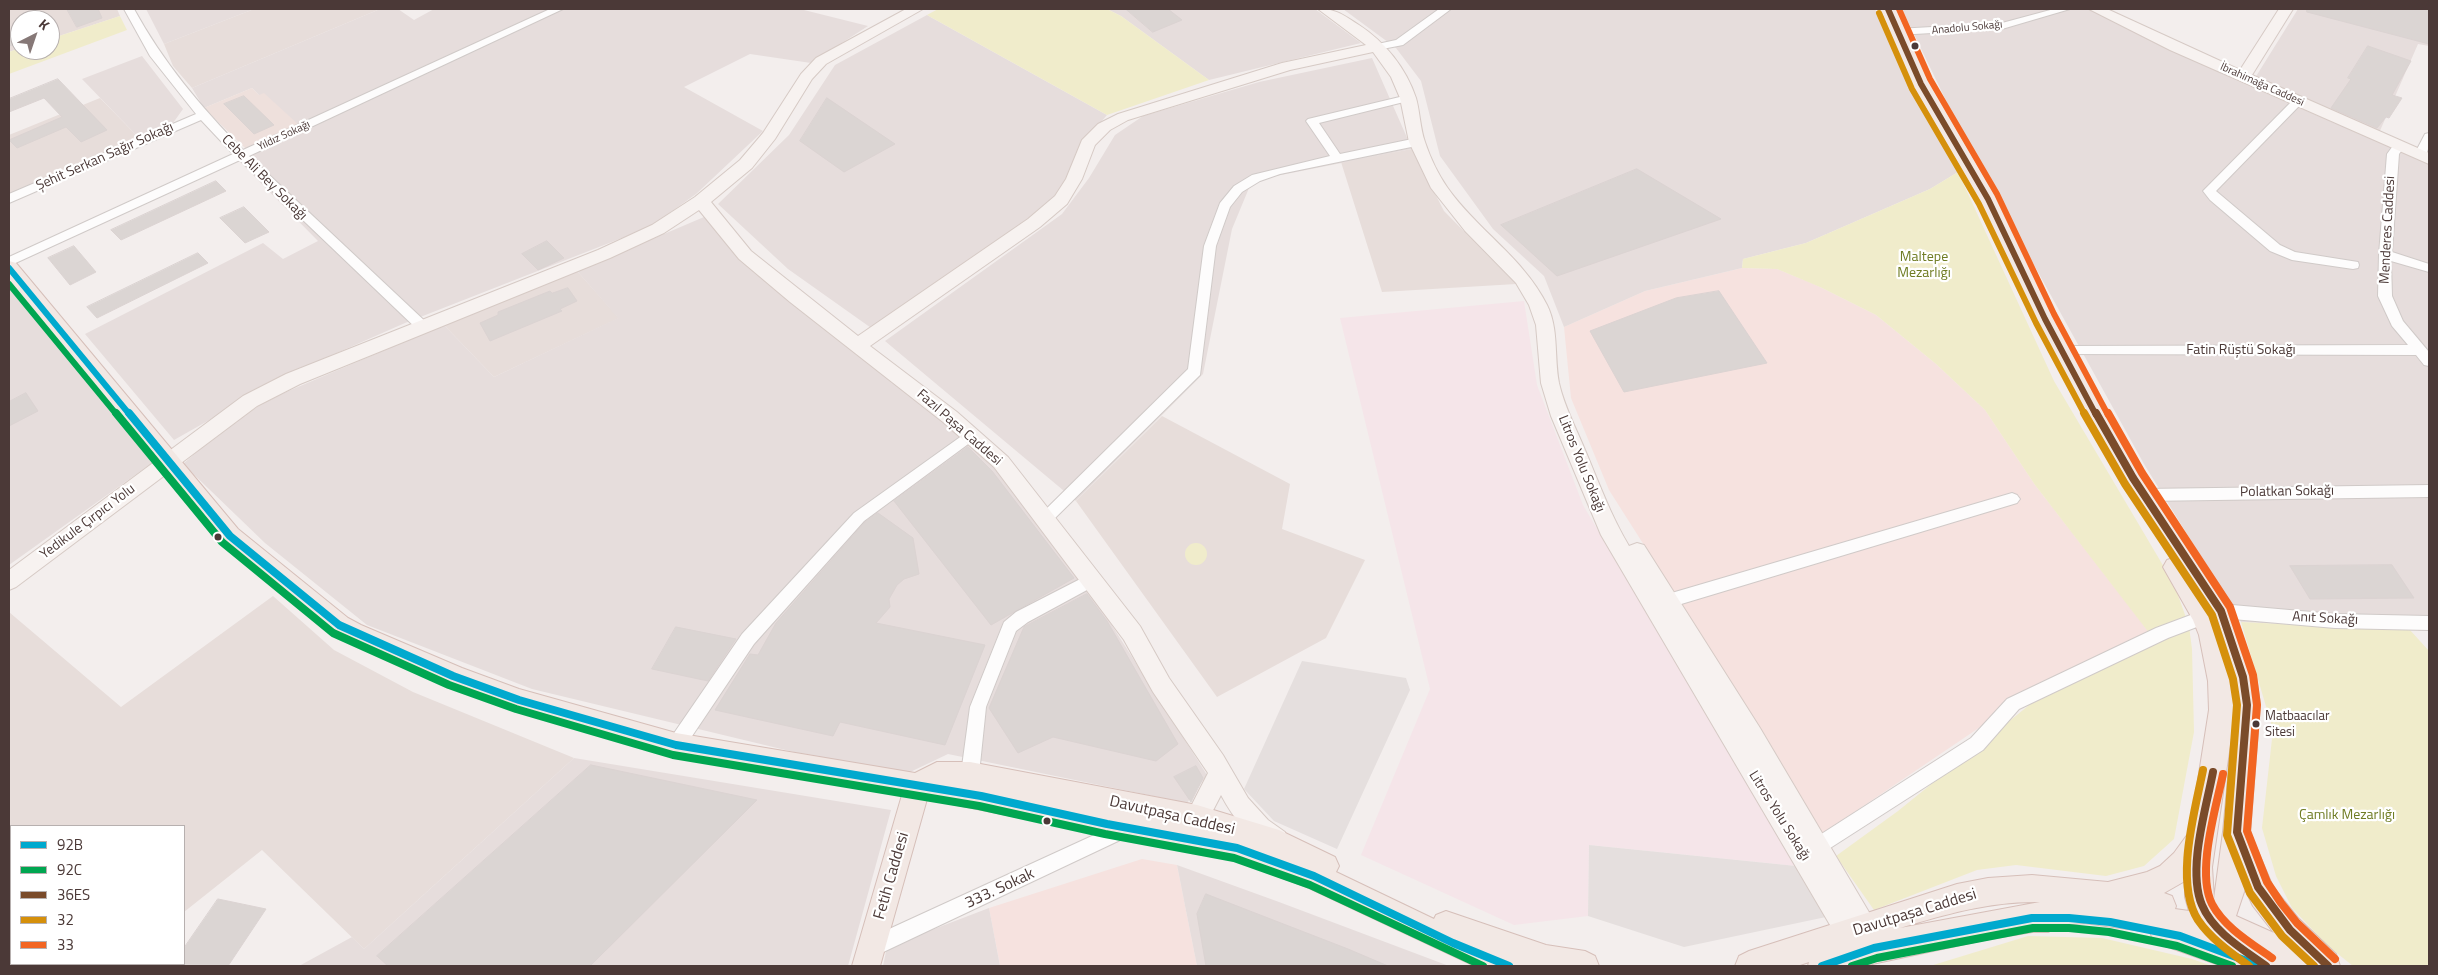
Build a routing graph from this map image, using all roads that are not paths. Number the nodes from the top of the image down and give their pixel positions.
1 (129, 9) edge
2 (558, 9) edge
3 (916, 9) edge
4 (1325, 9) edge
5 (1334, 9) edge
6 (1446, 9) edge
7 (1888, 9) edge
8 (2066, 9) edge
9 (2096, 9) edge
10 (2286, 9) edge
11 (1897, 32) junction
12 (1382, 47) junction
13 (2243, 77) junction
14 (1408, 98) junction
15 (2298, 101) junction
16 (201, 116) junction
17 (2429, 136) edge
18 (1417, 142) junction
19 (2399, 146) junction
20 (242, 156) junction
21 (2425, 157) edge
22 (1338, 160) junction
23 (9, 199) edge
24 (701, 201) junction
25 (2385, 254) junction
26 (9, 262) edge
27 (2353, 265) dead end
28 (9, 268) edge
29 (2429, 268) edge
30 (1536, 292) junction
31 (423, 327) junction
32 (857, 346) junction
33 (2056, 350) junction
34 (2424, 356) edge
35 (970, 435) junction
36 (167, 462) junction
37 (2429, 490) edge
38 (2144, 495) junction
39 (2012, 499) dead end
40 (1045, 519) junction
41 (1092, 579) junction
42 (9, 581) edge
43 (1661, 604) junction
44 (2212, 614) junction
45 (2429, 623) edge
46 (676, 745) junction
47 (970, 774) junction
48 (1220, 774) junction
49 (918, 785) junction
50 (1035, 808) junction
51 (1197, 818) junction
52 (1129, 827) junction
53 (2237, 832) junction
54 (2203, 836) junction
55 (1279, 843) junction
56 (1818, 846) junction
57 (2108, 894) junction
58 (2032, 918) junction
59 (2213, 921) junction
60 (1863, 946) edge
61 (868, 957) edge
62 (1509, 966) edge
63 (1585, 966) edge
64 (1749, 966) edge
65 (1822, 966) edge
66 (2260, 966) edge
67 (2266, 966) edge
68 (2313, 966) edge
69 (2328, 966) edge

1 - 16 street, Cebe Ali Bey Sokağı
2 - 20 street, Yıldız Sokağı
3 - 24 main road, Yedikule Çırpıcı Yolu
4 - 12 main road, Litros Yolu Sokağı
5 - 12 main road, Litros Yolu Sokağı
6 - 12 street
7 - 11 main road
8 - 11 street, Anadolu Sokağı
9 - 13 main road, İbrahimağa Caddesi
10 - 13 main road
11 - 33 main road
12 - 14 main road, Litros Yolu Sokağı
12 - 30 main road, Litros Yolu Sokağı
12 - 32 main road
13 - 15 main road, İbrahimağa Caddesi
14 - 18 main road, Litros Yolu Sokağı
14 - 22 street
15 - 19 main road, İbrahimağa Caddesi
15 - 27 street
16 - 20 street, Cebe Ali Bey Sokağı
16 - 23 street, Şehit Serkan Sağır Sokağı
17 - 21 street
18 - 22 street
18 - 30 main road, Litros Yolu Sokağı
19 - 21 main road, İbrahimağa Caddesi
19 - 25 street, Menderes Caddesi
20 - 26 street, Yıldız Sokağı
20 - 31 street, Cebe Ali Bey Sokağı
22 - 40 street
24 - 31 main road, Yedikule Çırpıcı Yolu
24 - 32 main road, Fazıl Paşa Caddesi
25 - 29 street
25 - 34 street, Menderes Caddesi
28 - 36 main road, Davutpaşa Caddesi
30 - 43 main road, Litros Yolu Sokağı
31 - 36 main road, Yedikule Çırpıcı Yolu
32 - 35 main road, Fazıl Paşa Caddesi
33 - 34 street, Fatin Rüştü Sokağı
33 - 38 main road
33 - 44 main road
35 - 40 main road, Fazıl Paşa Caddesi
35 - 46 street
36 - 42 main road, Yedikule Çırpıcı Yolu
36 - 46 main road, Davutpaşa Caddesi
37 - 38 street, Polatkan Sokağı
38 - 44 main road
39 - 43 street
40 - 41 main road, Fazıl Paşa Caddesi
41 - 47 street
41 - 48 main road, Fazıl Paşa Caddesi
43 - 56 main road, Litros Yolu Sokağı
43 - 60 main road, Litros Yolu Sokağı
44 - 45 street, Anıt Sokağı
44 - 53 main road
44 - 54 main road
44 - 56 street
46 - 49 main road, Davutpaşa Caddesi
47 - 49 main road, Davutpaşa Caddesi
47 - 51 main road, Davutpaşa Caddesi
48 - 51 main road
48 - 55 main road, Fazıl Paşa Caddesi
49 - 50 main road, Davutpaşa Caddesi
49 - 61 main road, Fetih Caddesi
50 - 51 main road
50 - 52 main road, Davutpaşa Caddesi
51 - 55 main road, Davutpaşa Caddesi
52 - 61 street, 333. Sokak
52 - 62 main road, Davutpaşa Caddesi
53 - 59 main road
53 - 69 main road
54 - 57 main road
54 - 59 main road
55 - 63 main road, Davutpaşa Caddesi
56 - 60 main road, Litros Yolu Sokağı
57 - 59 main road, Davutpaşa Caddesi
57 - 60 main road, Davutpaşa Caddesi
58 - 59 main road
58 - 60 main road, Davutpaşa Caddesi
58 - 66 main road, Davutpaşa Caddesi
59 - 67 main road
59 - 68 main road, Davutpaşa Caddesi
60 - 64 main road, Davutpaşa Caddesi
60 - 65 main road, Davutpaşa Caddesi

